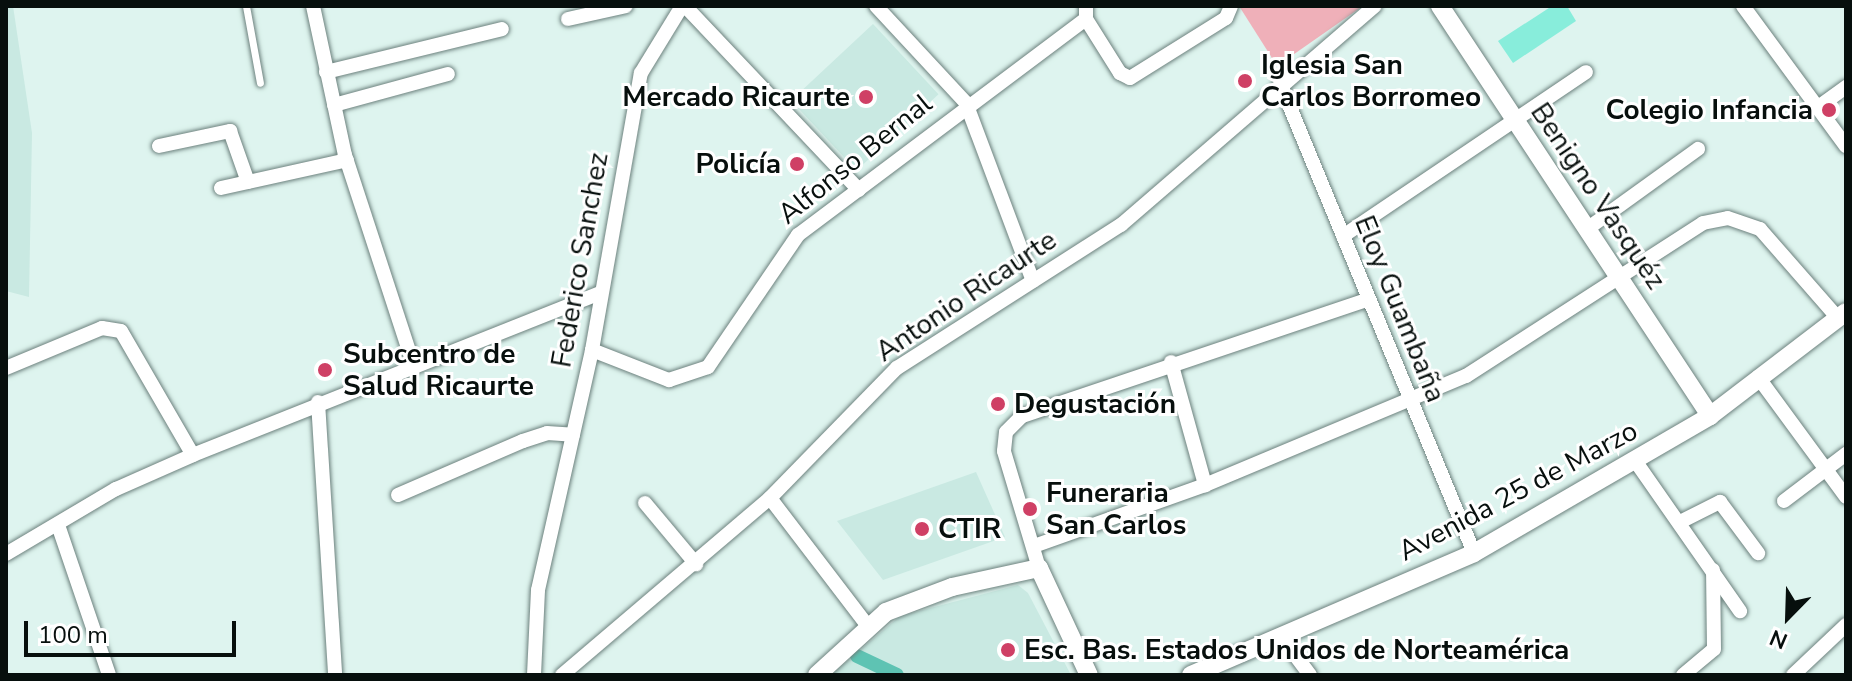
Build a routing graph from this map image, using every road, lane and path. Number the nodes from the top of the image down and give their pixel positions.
1 (246, 6) edge
2 (313, 6) edge
3 (626, 6) edge
4 (684, 6) edge
5 (876, 6) edge
6 (1231, 6) edge
7 (1375, 6) edge
8 (1440, 6) edge
9 (1743, 6) edge
10 (1086, 12) edge
11 (568, 19) dead end
12 (502, 29) dead end
13 (326, 72) junction
14 (1586, 72) dead end
15 (448, 74) dead end
16 (260, 83) dead end
17 (1280, 83) junction
18 (1846, 87) edge
19 (966, 103) junction
20 (334, 105) junction
21 (1817, 108) junction
22 (1515, 124) junction
23 (159, 146) dead end
24 (1846, 146) edge
25 (1698, 149) dead end
26 (347, 160) junction
27 (248, 182) junction
28 (221, 188) dead end
29 (859, 190) junction
30 (1587, 229) junction
31 (1343, 236) junction
32 (1619, 276) junction
33 (1033, 281) junction
34 (600, 293) junction
35 (1366, 300) junction
36 (1842, 315) edge
37 (592, 350) junction
38 (1171, 362) junction
39 (413, 363) junction
40 (6, 368) edge
41 (1758, 377) junction
42 (1405, 396) junction
43 (318, 402) junction
44 (1710, 416) junction
45 (573, 435) junction
46 (1846, 454) edge
47 (193, 455) junction
48 (1636, 462) junction
49 (1826, 470) junction
50 (1205, 485) junction
51 (398, 495) dead end
52 (1846, 497) edge
53 (770, 498) junction
54 (1784, 501) dead end
55 (645, 503) dead end
56 (1680, 522) junction
57 (58, 525) junction
58 (1034, 546) junction
59 (1474, 553) junction
60 (1758, 553) dead end
61 (6, 554) edge
62 (696, 564) junction
63 (1039, 568) junction
64 (1713, 569) junction
65 (1740, 611) dead end
66 (1846, 625) edge
67 (868, 626) junction
68 (1283, 639) junction
69 (109, 675) edge
70 (335, 675) edge
71 (534, 675) edge
72 (562, 675) edge
73 (817, 675) edge
74 (1089, 675) edge
75 (1191, 675) edge
76 (1310, 675) edge
77 (1683, 675) edge
78 (1793, 675) edge

1 - 16 lane
2 - 13 street
3 - 11 street
4 - 29 street
4 - 34 street, Federico Sanchez
5 - 19 street
6 - 10 street
7 - 17 street, Antonio Ricaurte
8 - 22 main road, Benigno Vasquéz
9 - 21 street
10 - 19 street, Alfonso Bernal
12 - 13 street
13 - 20 street
14 - 22 street
15 - 20 street
17 - 31 street, Eloy Guambaña
17 - 33 street, Antonio Ricaurte
18 - 21 street
19 - 29 street, Alfonso Bernal
19 - 33 street
20 - 26 street
21 - 24 street
22 - 30 main road, Benigno Vasquéz
22 - 31 street
23 - 27 street
25 - 30 street
26 - 27 street
26 - 39 street
27 - 28 street
29 - 37 street, Alfonso Bernal
30 - 32 main road, Benigno Vasquéz
31 - 35 street, Eloy Guambaña
32 - 36 street
32 - 42 street
32 - 44 main road, Benigno Vasquéz
33 - 53 street, Antonio Ricaurte
34 - 37 street, Federico Sanchez
34 - 39 street
35 - 38 street
35 - 42 street, Eloy Guambaña
36 - 41 main road, Avenida 25 de Marzo
37 - 45 street, Federico Sanchez
38 - 50 street
38 - 58 street
39 - 43 street
40 - 47 street
41 - 44 main road, Avenida 25 de Marzo
41 - 49 street
42 - 50 street
42 - 59 street, Eloy Guambaña
43 - 47 street
43 - 70 street
44 - 48 main road, Avenida 25 de Marzo
45 - 51 street
45 - 71 street, Federico Sanchez
46 - 49 street
47 - 57 street
48 - 56 street
48 - 59 main road, Avenida 25 de Marzo
49 - 52 street
49 - 54 street
50 - 58 street
53 - 62 street, Antonio Ricaurte
53 - 67 street
55 - 62 street
56 - 60 street
56 - 64 street
57 - 61 street
57 - 69 street
58 - 63 street
59 - 68 main road, Avenida 25 de Marzo
62 - 72 street, Antonio Ricaurte
63 - 67 main road
63 - 74 main road
64 - 65 street
64 - 77 street
66 - 78 street
67 - 73 main road
68 - 75 main road, Avenida 25 de Marzo
68 - 76 street

